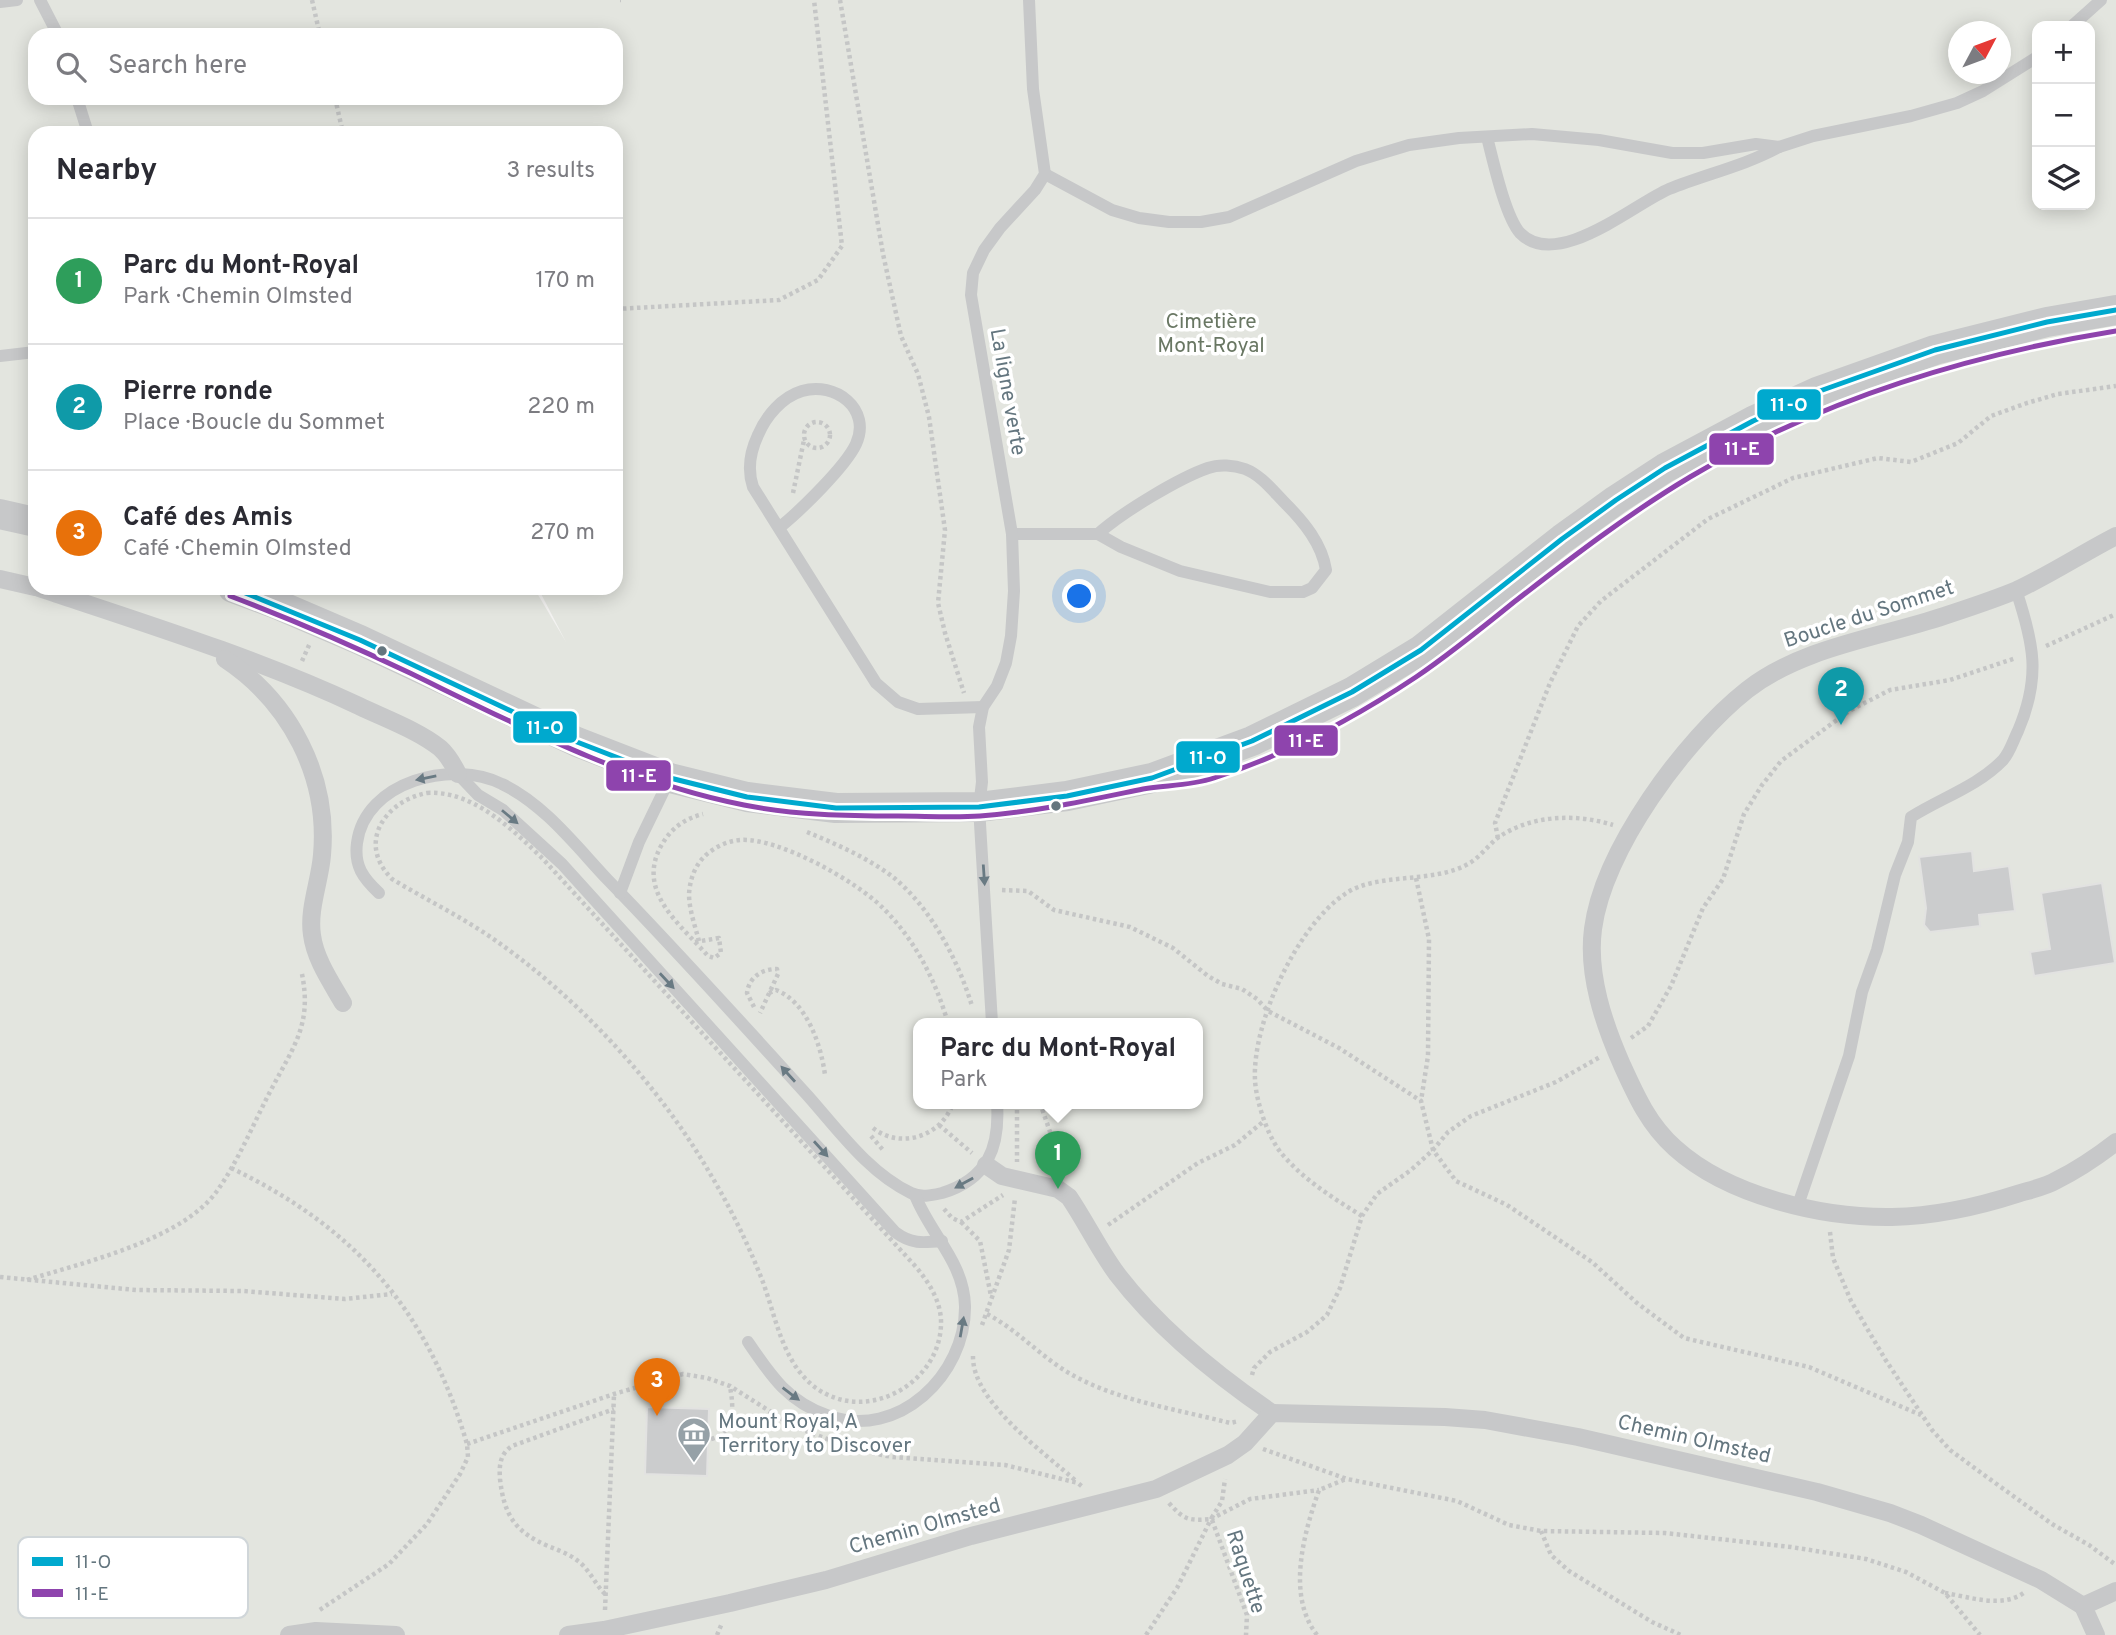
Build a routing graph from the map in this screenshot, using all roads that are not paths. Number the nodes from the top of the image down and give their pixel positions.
1 (17, 0) edge
2 (40, 0) edge
3 (1029, 0) edge
4 (2101, 0) edge
5 (0, 2) edge
6 (2078, 21) edge
7 (54, 28) edge
8 (2032, 60) edge
9 (79, 105) edge
10 (86, 126) edge
11 (1486, 137) junction
12 (1779, 147) junction
13 (1045, 174) junction
14 (2116, 310) edge
15 (2116, 322) edge
16 (28, 353) edge
17 (0, 356) edge
18 (0, 514) edge
19 (28, 520) edge
20 (780, 527) junction
21 (1012, 534) junction
22 (1098, 534) junction
23 (2116, 536) edge
24 (0, 579) edge
25 (28, 585) edge
26 (2016, 590) junction
27 (61, 595) edge
28 (251, 595) edge
29 (199, 641) junction
30 (983, 707) junction
31 (458, 774) junction
32 (670, 778) junction
33 (1152, 778) junction
34 (979, 807) junction
35 (379, 893) dead end
36 (620, 893) junction
37 (342, 1003) dead end
38 (992, 1018) edge
39 (997, 1109) edge
40 (2116, 1142) edge
41 (975, 1159) junction
42 (915, 1195) junction
43 (1798, 1205) junction
44 (942, 1241) junction
45 (748, 1342) dead end
46 (1272, 1413) junction
47 (2116, 1591) edge
48 (2082, 1606) junction
49 (289, 1635) edge
50 (396, 1635) edge
51 (568, 1635) edge
52 (2096, 1635) edge

1 - 5 lane
2 - 7 lane
3 - 13 lane
4 - 6 lane
8 - 12 lane
9 - 10 lane
11 - 12 lane
11 - 12 lane
11 - 13 lane
13 - 21 lane, La ligne verte
14 - 33 street
15 - 33 street
16 - 17 lane
18 - 19 street
20 - 20 lane
20 - 30 lane
21 - 22 lane
21 - 30 lane, La ligne verte
22 - 22 lane
23 - 26 street, Boucle du Sommet
24 - 25 street
26 - 43 lane
26 - 43 street, Boucle du Sommet
27 - 29 street
28 - 32 street
29 - 31 street
29 - 37 street
30 - 34 lane, La ligne verte
31 -> 35 lane
31 - 36 lane
31 -> 44 lane
32 - 34 street
32 - 36 lane
33 - 34 street
34 -> 38 lane, La ligne verte
42 -> 36 lane
39 - 41 lane
40 - 43 street, Boucle du Sommet
41 -> 42 lane
41 - 46 street
42 - 44 lane
45 -> 44 lane
46 - 48 street, Chemin Olmsted
46 - 51 street, Chemin Olmsted
47 - 48 street
48 - 52 street
49 - 50 street

